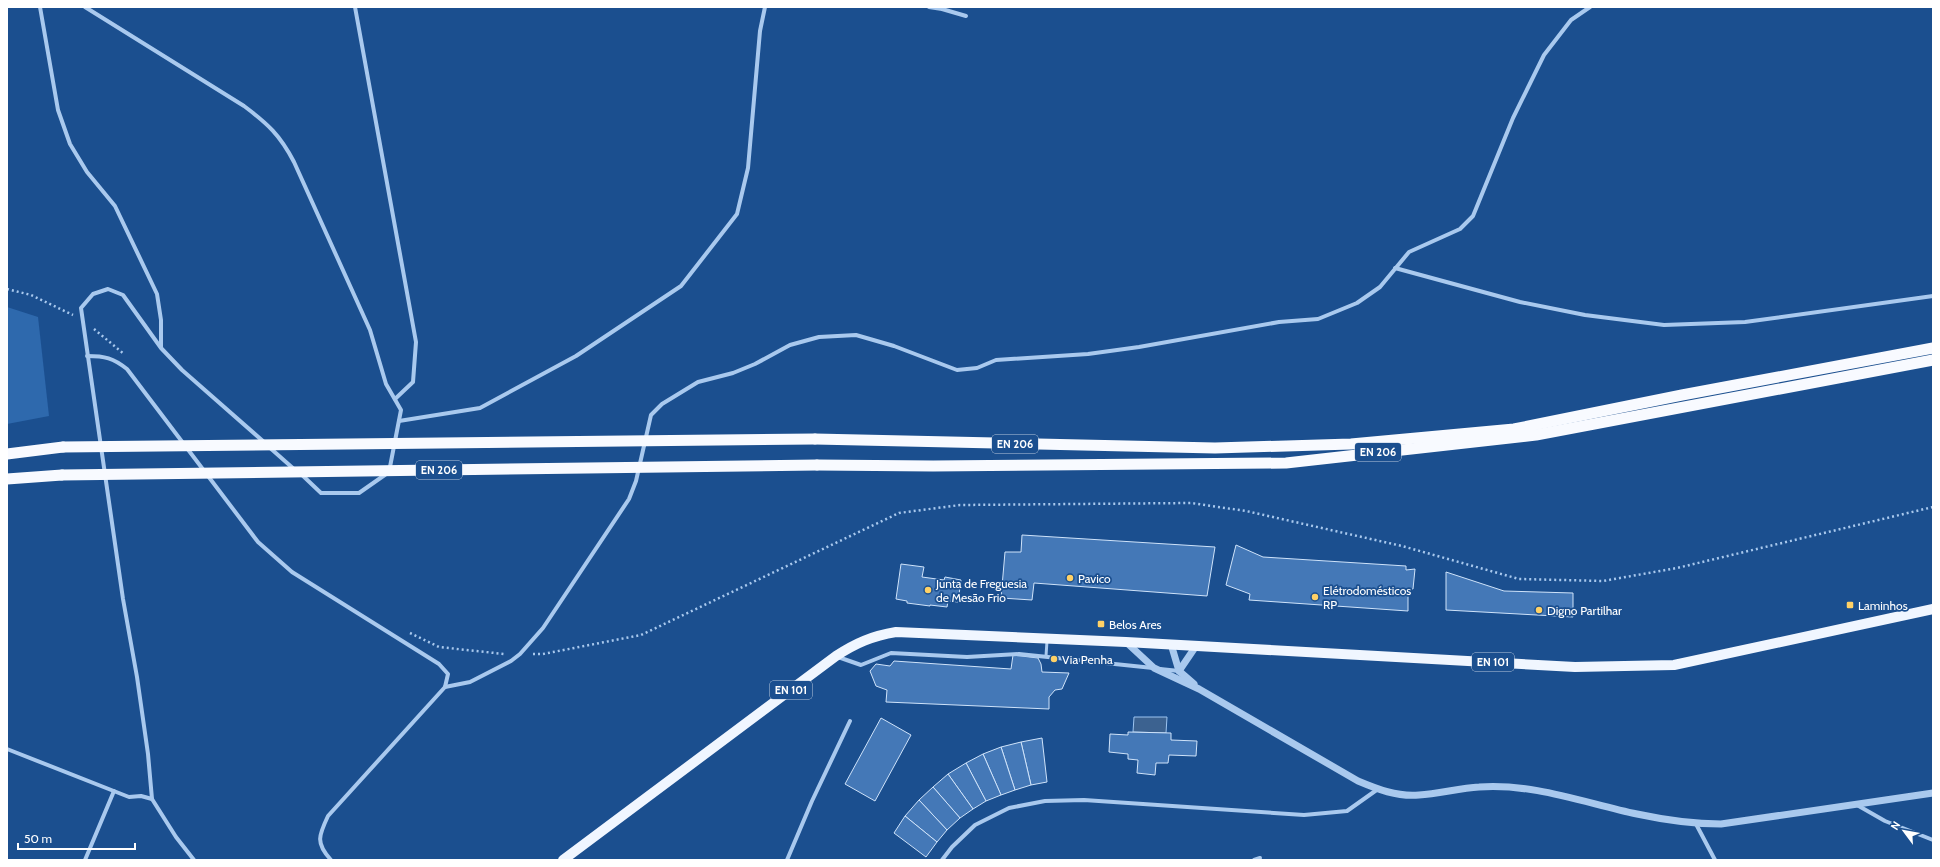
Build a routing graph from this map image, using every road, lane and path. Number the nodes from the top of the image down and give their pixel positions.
1 (40, 7) edge
2 (86, 7) edge
3 (355, 7) edge
4 (765, 7) edge
5 (929, 7) edge
6 (1590, 7) edge
7 (966, 16) dead end
8 (1395, 268) junction
9 (7, 288) edge
10 (1933, 296) edge
11 (82, 319) junction
12 (161, 348) junction
13 (1933, 348) edge
14 (88, 356) junction
15 (126, 357) dead end
16 (1933, 360) edge
17 (395, 399) junction
18 (399, 421) junction
19 (7, 454) edge
20 (7, 479) edge
21 (1933, 507) edge
22 (1933, 609) edge
23 (406, 631) dead end
24 (1048, 639) junction
25 (1126, 642) junction
26 (1171, 644) junction
27 (1196, 646) junction
28 (520, 654) junction
29 (836, 656) junction
30 (1046, 656) junction
31 (1154, 668) junction
32 (1179, 671) junction
33 (445, 687) junction
34 (1199, 688) junction
35 (850, 721) dead end
36 (7, 749) edge
37 (1378, 789) junction
38 (114, 791) junction
39 (1933, 793) edge
40 (152, 799) junction
41 (1856, 805) junction
42 (1696, 824) junction
43 (1933, 840) edge
44 (1260, 858) dead end
45 (85, 860) edge
46 (194, 860) edge
47 (331, 860) edge
48 (563, 860) edge
49 (788, 860) edge
50 (942, 860) edge
51 (1254, 860) edge
52 (1715, 860) edge

1 - 12 street
2 - 17 street
3 - 17 street
4 - 18 street
5 - 7 street
6 - 8 street
8 - 10 street
8 - 28 street
9 - 11 path
11 - 12 street
11 - 14 street
11 - 15 path
12 - 18 street
13 - 19 highway, EN 206, bridge
14 - 33 street
14 - 40 street
16 - 20 highway, EN 206, bridge
17 - 18 street
21 - 28 path
22 - 27 main road, EN 101
23 - 28 path
24 - 25 main road, EN 101
24 - 29 main road, EN 101
24 - 30 lane
25 - 26 main road, EN 101
25 - 31 street
26 - 27 main road, EN 101
26 - 32 street
27 - 32 street
28 - 33 street
29 - 30 street
29 - 48 main road, EN 101
30 - 31 street
31 - 32 street
31 - 34 street
32 - 34 street
33 - 47 street
34 - 37 street
35 - 49 street
36 - 38 street
37 - 42 street
37 - 50 street
38 - 40 street
38 - 45 street
39 - 41 street
40 - 46 street
41 - 42 street
41 - 43 street
42 - 52 street
44 - 51 street

